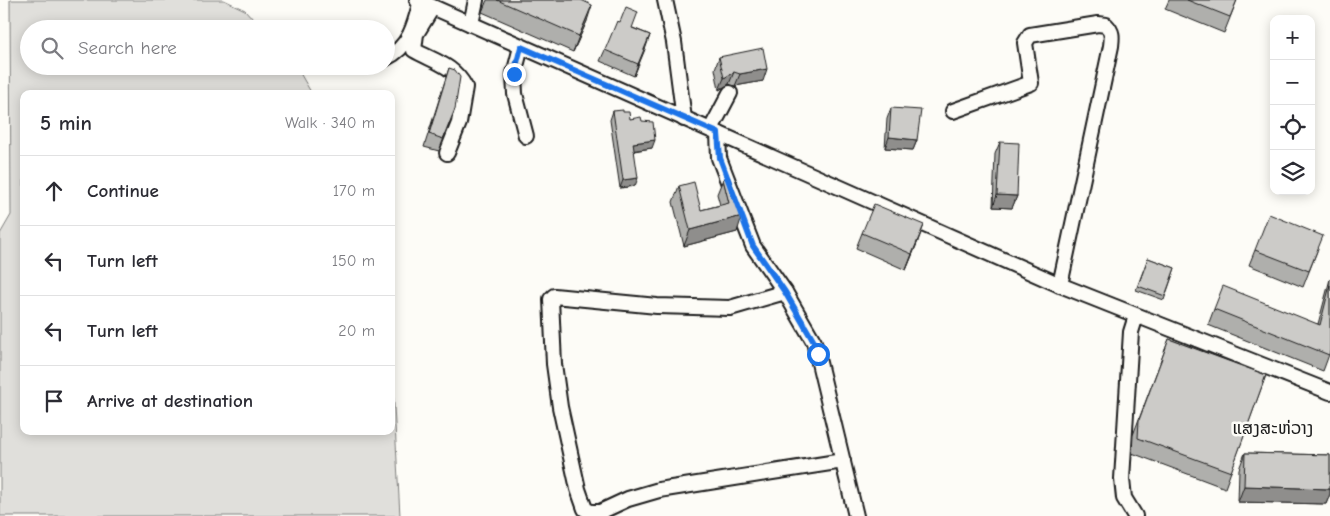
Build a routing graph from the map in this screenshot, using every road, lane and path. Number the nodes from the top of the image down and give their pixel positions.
1 (476, 0) edge
2 (665, 0) edge
3 (423, 2) edge
4 (471, 24) junction
5 (521, 47) junction
6 (395, 54) edge
7 (730, 93) dead end
8 (953, 111) dead end
9 (684, 119) junction
10 (715, 131) junction
11 (526, 136) dead end
12 (447, 153) dead end
13 (1060, 285) junction
14 (785, 292) junction
15 (1136, 316) junction
16 (1330, 392) edge
17 (843, 461) junction
18 (601, 514) edge
19 (856, 516) edge
20 (1135, 516) edge

1 - 4 street
2 - 9 street
3 - 4 street
3 - 6 street
3 - 12 street
4 - 5 street
5 - 9 street
5 - 11 street
7 - 10 street
8 - 13 street
9 - 10 street
10 - 13 street
10 - 14 street
13 - 15 street
14 - 17 street
14 - 18 street
15 - 16 street
15 - 20 street
17 - 18 street
17 - 19 street

